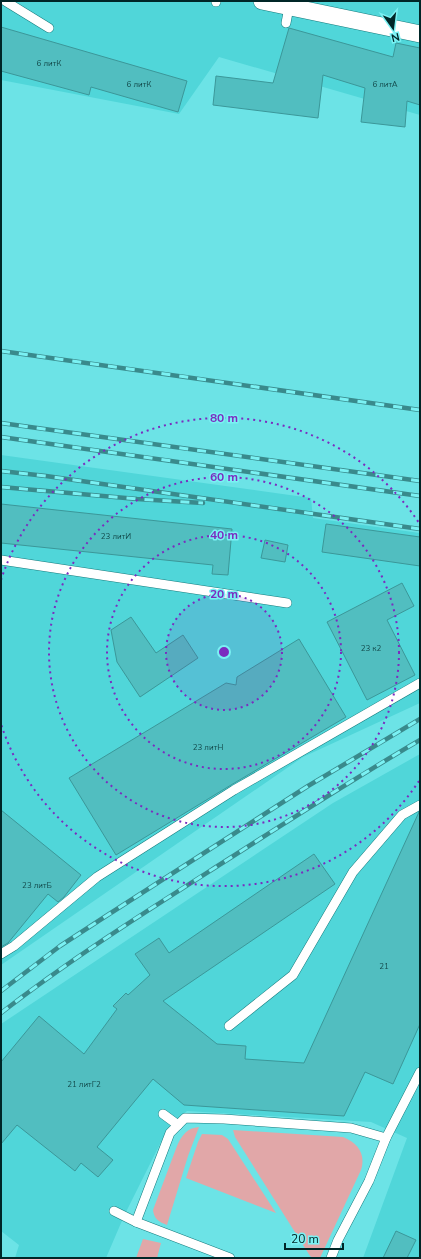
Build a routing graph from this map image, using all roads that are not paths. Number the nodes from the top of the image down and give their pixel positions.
1 (5, 1) edge
2 (262, 1) edge
3 (49, 28) dead end
4 (420, 34) edge
5 (1, 560) edge
6 (287, 603) dead end
7 (420, 684) edge
8 (420, 805) edge
9 (1, 954) edge
10 (229, 1026) dead end
11 (419, 1077) edge
12 (163, 1114) dead end
13 (178, 1125) junction
14 (386, 1138) junction
15 (114, 1211) dead end
16 (136, 1222) junction
17 (230, 1258) edge
18 (331, 1258) edge

1 - 3 lane
2 - 4 street
5 - 6 lane
7 - 9 lane
8 - 10 lane
11 - 14 lane
12 - 13 lane
13 - 14 lane
13 - 16 lane
14 - 18 lane
15 - 16 lane
16 - 17 lane

